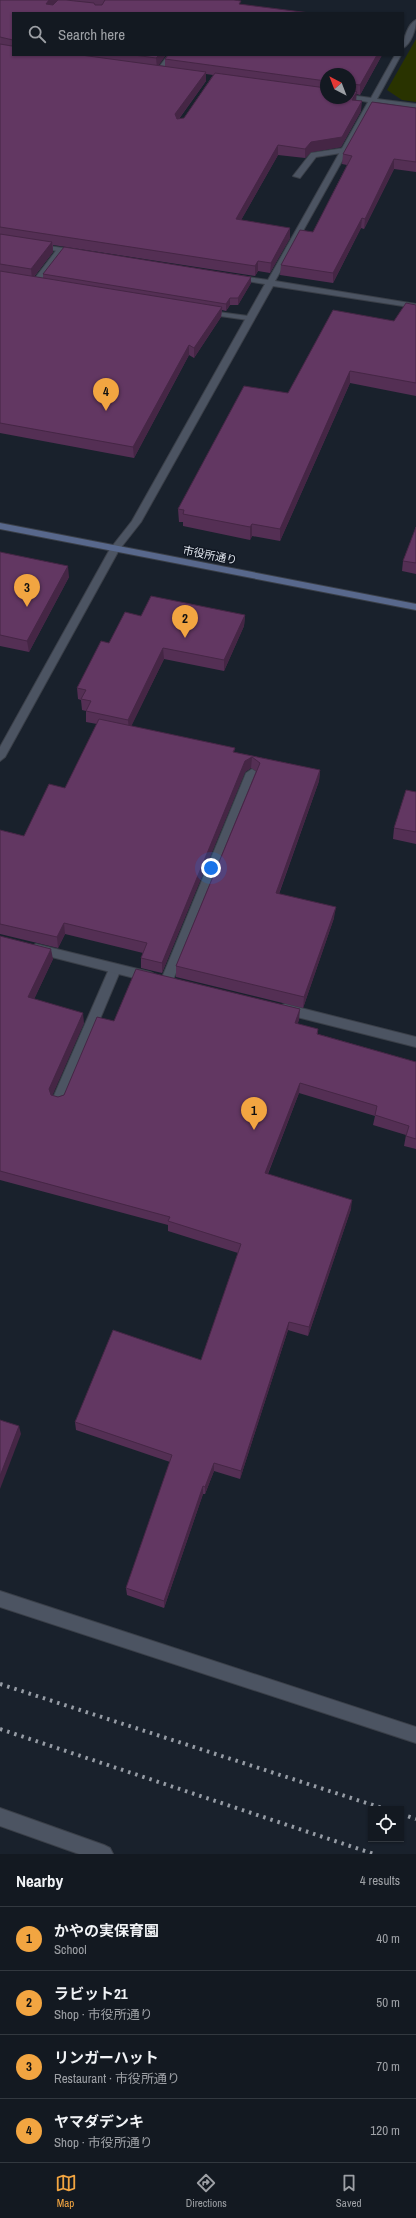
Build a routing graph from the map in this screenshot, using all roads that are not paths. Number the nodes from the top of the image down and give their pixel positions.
1 (416, 22) edge
2 (404, 44) edge
3 (170, 56) edge
4 (397, 56) edge
5 (151, 70) edge
6 (159, 71) junction
7 (167, 72) edge
8 (356, 98) edge
9 (373, 100) junction
10 (416, 106) edge
11 (344, 150) junction
12 (297, 176) dead end
13 (30, 245) edge
14 (61, 250) junction
15 (84, 253) edge
16 (222, 275) edge
17 (268, 282) junction
18 (35, 284) edge
19 (416, 306) edge
20 (195, 310) edge
21 (248, 318) junction
22 (0, 526) edge
23 (115, 549) junction
24 (416, 607) edge
25 (0, 757) edge
26 (252, 773) edge
27 (23, 945) edge
28 (115, 969) junction
29 (270, 1006) edge
30 (416, 1042) edge
31 (59, 1100) edge
32 (0, 1599) edge
33 (416, 1735) edge
34 (0, 1817) edge
35 (104, 1854) edge

1 - 2 street
3 - 6 street
4 - 9 street
5 - 6 street
6 - 7 street
8 - 9 street
9 - 10 street
9 - 11 street
11 - 12 street
11 - 17 street
13 - 14 street
14 - 15 street
14 - 18 street
16 - 17 street
17 - 19 street
17 - 21 street
20 - 21 street
21 - 23 street
22 - 23 street, 市役所通り
23 - 24 street, 市役所通り
23 - 25 street
26 - 28 street
27 - 28 street
28 - 31 street
29 - 30 street
32 - 33 street
34 - 35 street

